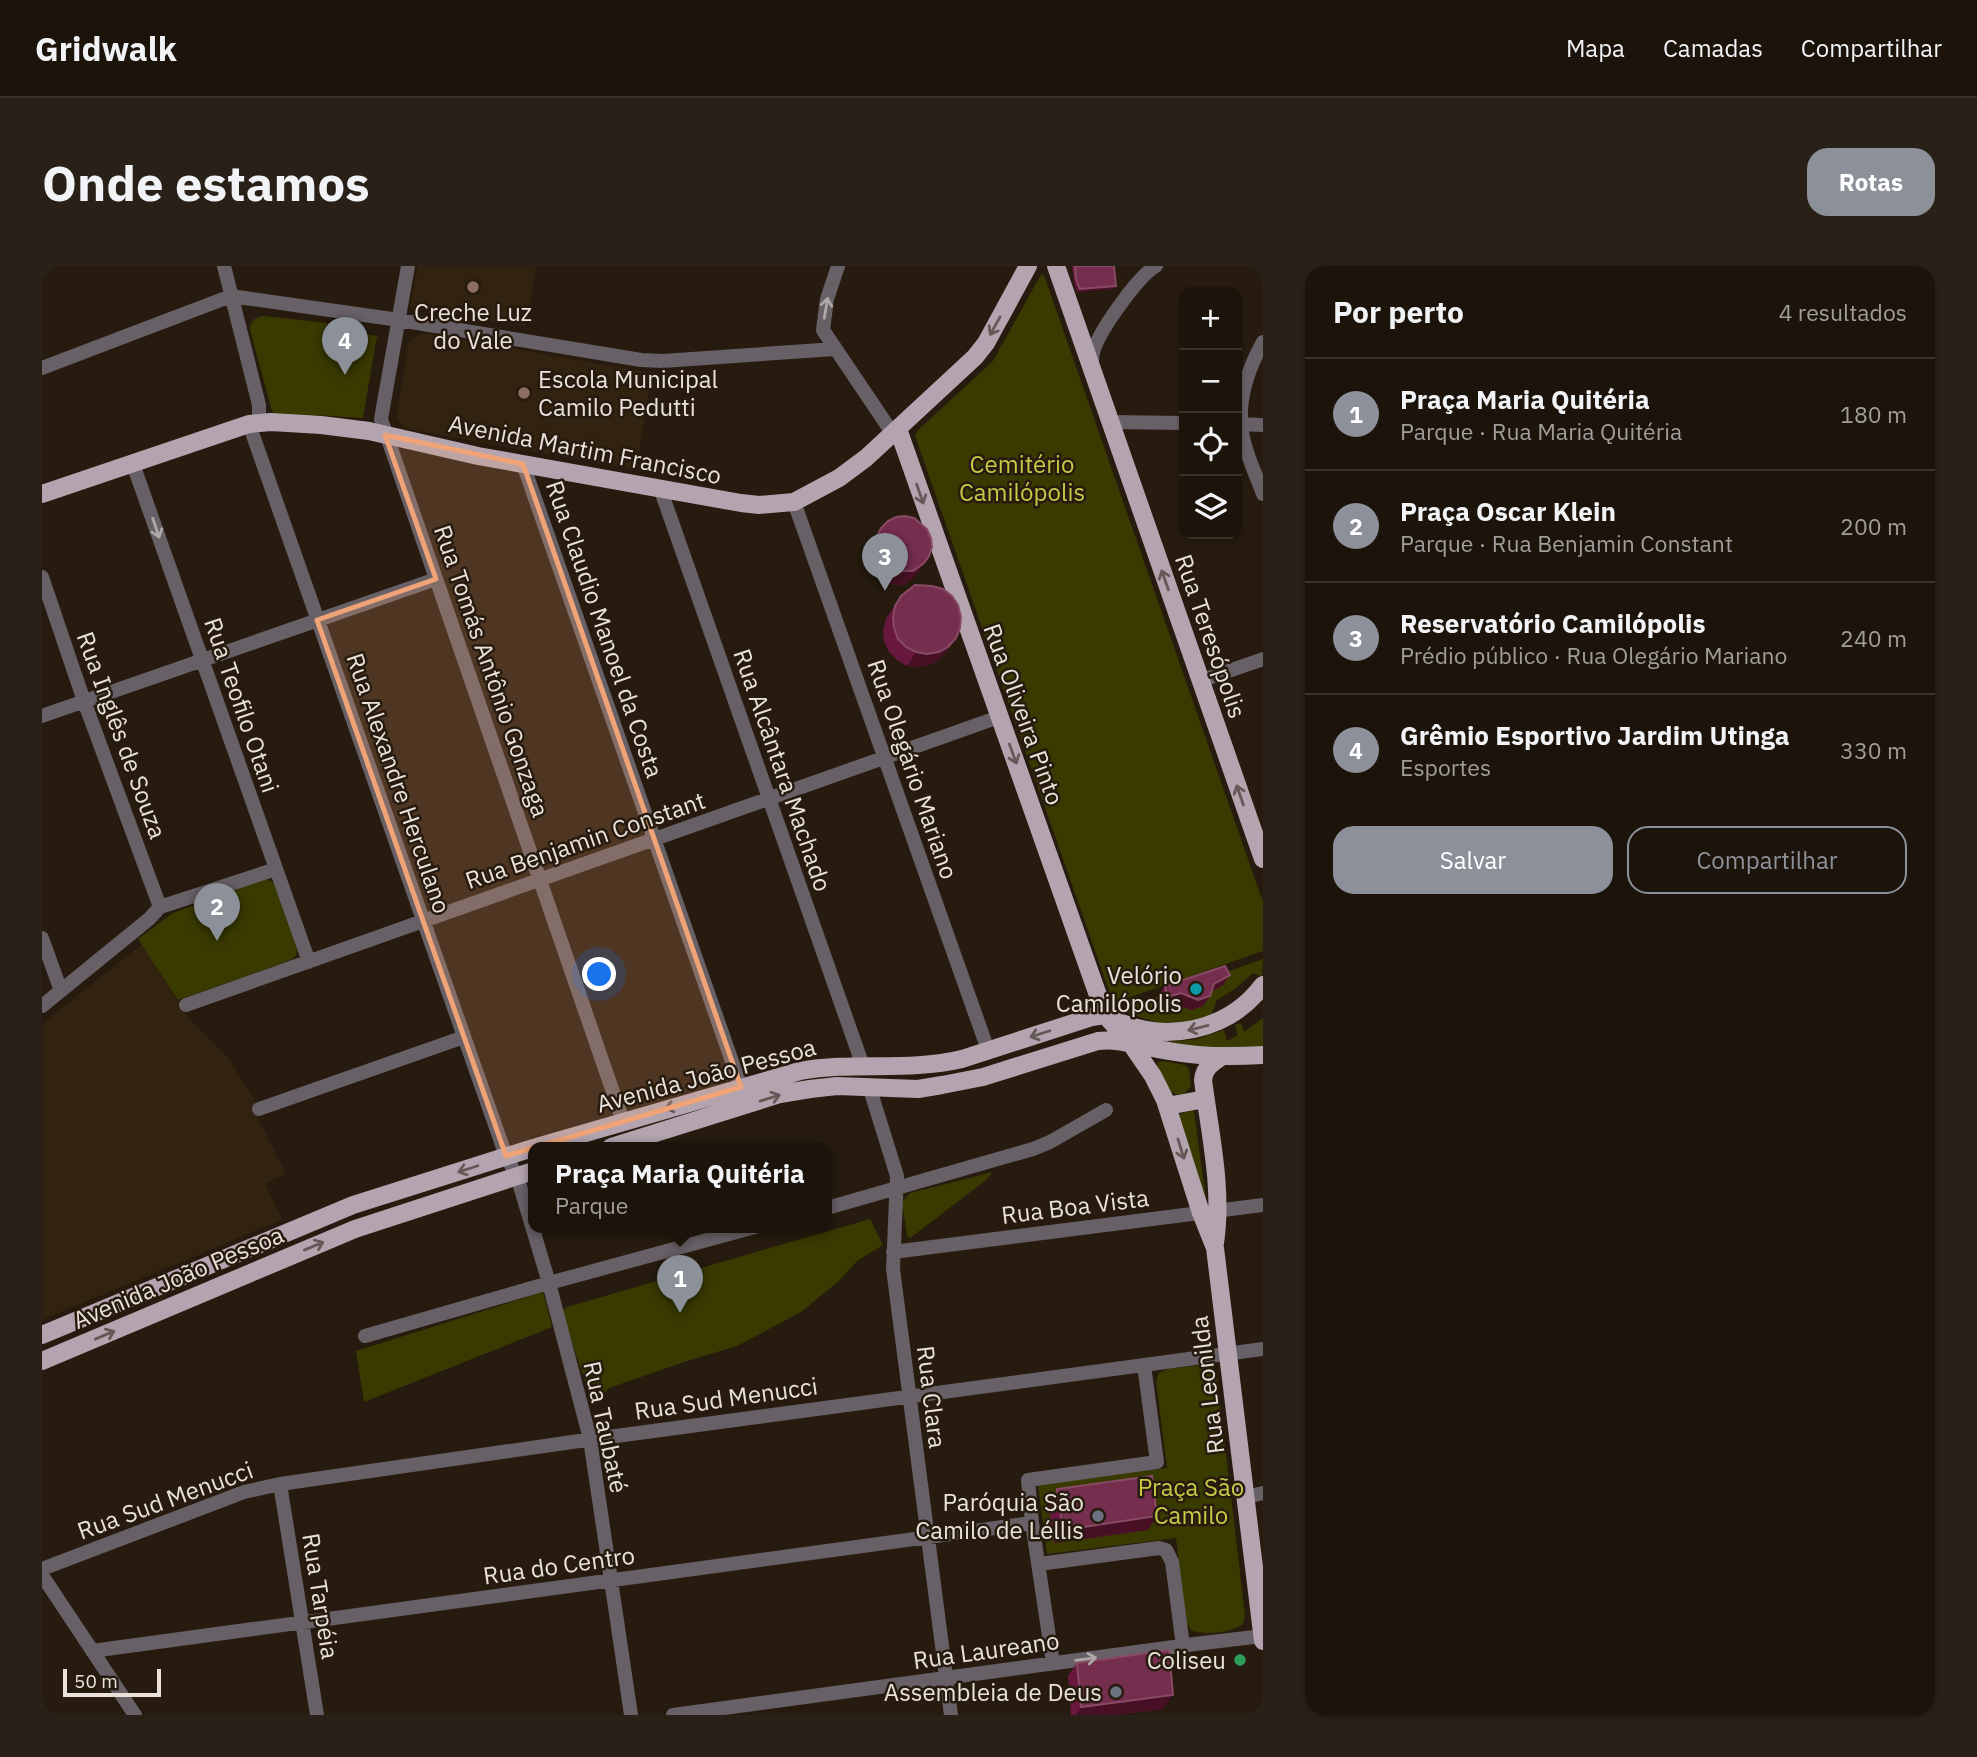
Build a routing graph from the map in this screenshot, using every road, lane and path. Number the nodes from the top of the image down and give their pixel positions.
1 (224, 266) edge
2 (408, 266) edge
3 (838, 266) edge
4 (1028, 266) edge
5 (1156, 266) edge
6 (1055, 268) edge
7 (231, 296) junction
8 (1074, 319) junction
9 (400, 320) junction
10 (1105, 327) junction
11 (1263, 342) edge
12 (835, 349) junction
13 (42, 368) edge
14 (1091, 369) junction
15 (1241, 413) edge
16 (1110, 422) junction
17 (254, 423) junction
18 (1179, 423) edge
19 (1242, 424) edge
20 (1263, 425) edge
21 (895, 432) junction
22 (1242, 434) edge
23 (385, 435) junction
24 (133, 464) junction
25 (523, 464) junction
26 (660, 488) junction
27 (42, 494) edge
28 (1263, 494) edge
29 (794, 502) junction
30 (42, 577) edge
31 (436, 579) junction
32 (317, 620) junction
33 (1263, 659) edge
34 (202, 660) junction
35 (1200, 681) junction
36 (84, 701) junction
37 (42, 716) edge
38 (999, 717) junction
39 (885, 758) junction
40 (769, 799) junction
41 (654, 839) junction
42 (1263, 859) edge
43 (276, 869) junction
44 (540, 880) junction
45 (160, 907) junction
46 (423, 921) junction
47 (42, 938) edge
48 (309, 962) junction
49 (1261, 990) edge
50 (61, 991) junction
51 (186, 1005) dead end
52 (42, 1006) edge
53 (1105, 1015) junction
54 (464, 1037) junction
55 (1131, 1044) junction
56 (988, 1050) junction
57 (1263, 1055) edge
58 (1222, 1057) junction
59 (863, 1066) junction
60 (869, 1086) junction
61 (741, 1087) junction
62 (1205, 1099) junction
63 (1167, 1106) junction
64 (259, 1109) dead end
65 (1106, 1110) dead end
66 (623, 1121) junction
67 (552, 1142) edge
68 (627, 1142) edge
69 (528, 1149) edge
70 (506, 1156) junction
71 (525, 1173) edge
72 (896, 1189) junction
73 (1263, 1205) edge
74 (832, 1207) edge
75 (1210, 1212) junction
76 (538, 1233) edge
77 (733, 1233) edge
78 (893, 1252) junction
79 (549, 1283) junction
80 (42, 1335) edge
81 (365, 1336) dead end
82 (1263, 1349) edge
83 (1228, 1354) junction
84 (42, 1361) edge
85 (1144, 1365) junction
86 (909, 1396) junction
87 (590, 1439) junction
88 (280, 1484) junction
89 (1254, 1495) edge
90 (1032, 1523) junction
91 (927, 1537) junction
92 (1038, 1564) junction
93 (42, 1569) edge
94 (42, 1575) edge
95 (611, 1581) junction
96 (302, 1623) junction
97 (1263, 1638) edge
98 (1183, 1646) junction
99 (92, 1651) junction
100 (1053, 1663) junction
101 (946, 1678) junction
102 (135, 1715) edge
103 (317, 1715) edge
104 (631, 1715) edge
105 (673, 1715) edge
106 (951, 1715) edge

1 - 7 street, Rua Alexandre Herculano
2 - 9 street, Rua Tomás Antônio Gonzaga
12 -> 3 street
4 -> 21 main road, Avenida Martim Francisco
5 - 10 street
6 - 8 main road, Rua Teresópolis
7 - 9 street
7 - 13 street
7 - 17 street, Rua Alexandre Herculano
8 - 10 street
8 - 14 main road, Rua Teresópolis
9 - 12 street
9 - 23 street, Rua Tomás Antônio Gonzaga
10 - 14 street
11 - 15 street
12 - 21 street
14 - 16 main road, Rua Teresópolis
16 - 18 street
35 -> 16 main road, Rua Teresópolis
17 - 23 main road, Avenida Martim Francisco
17 - 24 main road, Avenida Martim Francisco
17 - 32 street, Rua Alexandre Herculano
19 - 20 street
21 - 29 main road, Avenida Martim Francisco
21 -> 38 main road, Rua Oliveira Pinto
22 - 28 street
23 - 25 main road, Avenida Martim Francisco
23 - 31 street, Rua Tomás Antônio Gonzaga
24 - 27 main road, Avenida Martim Francisco
24 -> 34 street, Rua Teofilo Otani
25 - 26 main road, Avenida Martim Francisco
25 - 41 street, Rua Claudio Manoel da Costa
26 - 29 main road, Avenida Martim Francisco
26 - 40 street, Rua Alcântara Machado
29 - 39 street, Rua Olegário Mariano
30 - 36 street, Rua Inglês de Souza
31 - 32 street
31 - 44 street, Rua Tomás Antônio Gonzaga
32 - 34 street
32 - 46 street, Rua Alexandre Herculano
33 - 35 street
34 - 36 street
34 - 43 street, Rua Teofilo Otani
42 -> 35 main road, Rua Teresópolis
36 - 37 street
36 - 45 street, Rua Inglês de Souza
38 - 39 street, Rua Benjamin Constant
38 -> 53 main road, Rua Oliveira Pinto
39 - 40 street, Rua Benjamin Constant
39 - 56 street, Rua Olegário Mariano
40 - 41 street, Rua Benjamin Constant
40 - 59 street, Rua Alcântara Machado
41 - 44 street, Rua Benjamin Constant
41 - 61 street, Rua Claudio Manoel da Costa
43 - 45 street
43 - 48 street, Rua Teofilo Otani
44 - 46 street, Rua Benjamin Constant
44 - 66 street, Rua Tomás Antônio Gonzaga
45 - 50 street
46 - 48 street, Rua Benjamin Constant
46 - 54 street, Rua Alexandre Herculano
47 - 50 street
48 - 51 street, Rua Benjamin Constant
49 -> 53 main road
50 - 52 street
53 - 55 main road
53 -> 56 main road, Avenida João Pessoa
54 - 64 street
54 - 70 street, Rua Alexandre Herculano
55 - 58 main road, Avenida João Pessoa
55 - 60 main road, Avenida João Pessoa
55 - 63 main road
56 - 59 main road, Avenida João Pessoa
57 - 58 main road, Avenida João Pessoa
58 - 62 main road
59 - 61 main road, Avenida João Pessoa
68 -> 60 main road, Avenida João Pessoa
60 - 72 street, Rua Clara
61 -> 66 main road, Avenida João Pessoa
62 - 63 main road
62 - 75 main road
63 -> 75 main road
65 - 72 street
66 - 67 main road, Avenida João Pessoa
69 - 70 main road, Avenida João Pessoa
70 - 71 street, Rua Taubaté
70 -> 80 main road, Avenida João Pessoa
84 -> 71 main road, Avenida João Pessoa
72 - 74 street
72 - 78 street, Rua Clara
73 - 75 street, Rua Boa Vista
75 - 78 street, Rua Boa Vista
75 - 83 main road, Rua Leonilda
76 - 79 street, Rua Taubaté
77 - 79 street
78 - 86 street, Rua Clara
79 - 81 street
79 - 87 street, Rua Taubaté
82 - 83 street, Rua Sud Menucci
83 - 85 street, Rua Sud Menucci
83 - 89 main road, Rua Leonilda
85 - 86 street, Rua Sud Menucci
85 - 90 street
86 - 87 street, Rua Sud Menucci
86 - 91 street, Rua Clara
87 - 88 street, Rua Sud Menucci
87 - 95 street, Rua Taubaté
88 - 93 street, Rua Sud Menucci
88 - 96 street, Rua Tarpéia
89 - 97 main road, Rua Leonilda
90 - 91 street, Rua do Centro
90 - 92 street
91 - 95 street, Rua do Centro
91 - 101 street, Rua Clara
92 - 98 street
92 - 100 street
94 - 99 street
95 - 96 street, Rua do Centro
95 - 104 street, Rua Taubaté
96 - 99 street, Rua do Centro
96 - 103 street, Rua Tarpéia
97 - 98 street, Rua Laureano
100 -> 98 street, Rua Laureano
99 - 102 street
100 - 101 street, Rua Laureano
101 - 105 street, Rua Laureano
101 - 106 street, Rua Clara

